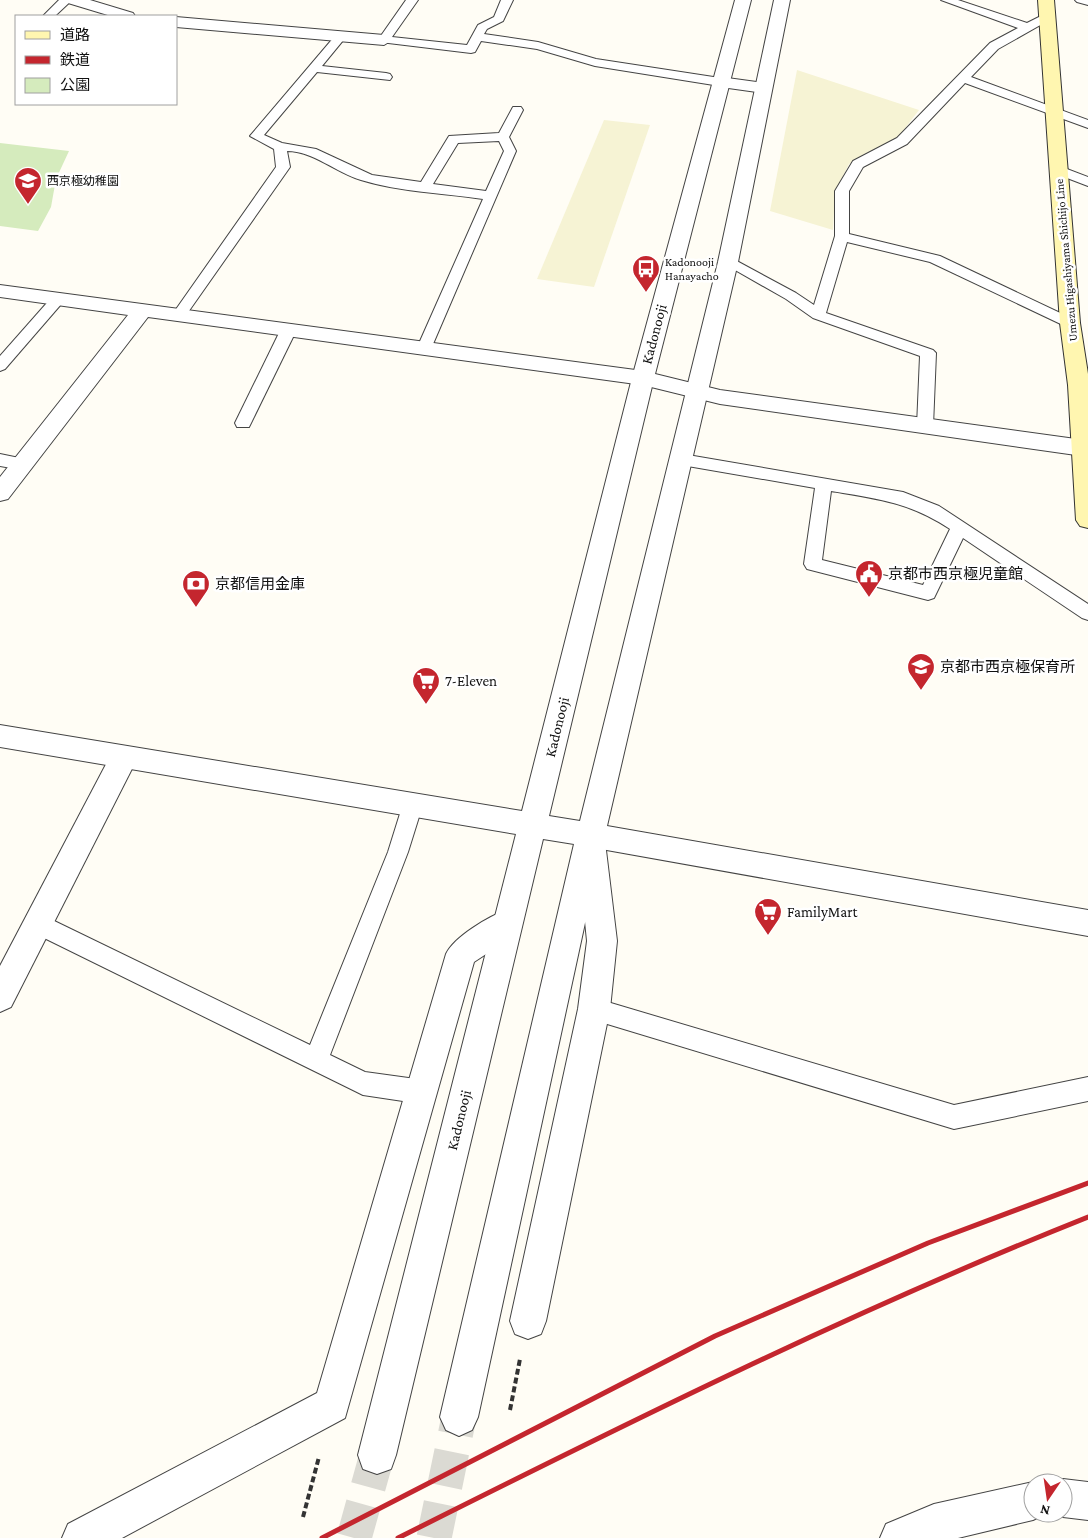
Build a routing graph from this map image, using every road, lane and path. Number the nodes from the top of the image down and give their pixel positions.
1 (66, 0) edge
2 (73, 0) edge
3 (412, 0) edge
4 (508, 0) edge
5 (743, 0) edge
6 (782, 0) edge
7 (947, 0) edge
8 (1081, 0) edge
9 (1088, 2) edge
10 (1047, 8) edge
11 (50, 15) edge
12 (124, 15) edge
13 (178, 22) edge
14 (1027, 27) junction
15 (478, 37) junction
16 (339, 38) junction
17 (384, 40) junction
18 (313, 68) junction
19 (386, 77) dead end
20 (962, 78) junction
21 (720, 82) junction
22 (764, 88) junction
23 (517, 110) dead end
24 (1054, 110) junction
25 (1088, 124) edge
26 (503, 136) junction
27 (280, 147) junction
28 (1058, 170) junction
29 (1088, 182) edge
30 (425, 187) junction
31 (490, 196) junction
32 (842, 236) junction
33 (728, 262) junction
34 (0, 291) edge
35 (58, 299) junction
36 (142, 311) junction
37 (179, 315) junction
38 (818, 315) junction
39 (1070, 323) junction
40 (289, 330) junction
41 (424, 348) junction
42 (0, 366) edge
43 (643, 378) junction
44 (1083, 386) edge
45 (698, 392) junction
46 (242, 423) dead end
47 (925, 426) junction
48 (1083, 448) junction
49 (0, 460) edge
50 (682, 460) junction
51 (22, 464) junction
52 (824, 484) junction
53 (0, 493) edge
54 (1088, 520) edge
55 (959, 528) junction
56 (1088, 613) edge
57 (0, 736) edge
58 (124, 757) junction
59 (413, 804) junction
60 (534, 825) junction
61 (590, 836) junction
62 (507, 923) junction
63 (1088, 923) edge
64 (38, 924) junction
65 (0, 997) edge
66 (594, 1009) junction
67 (316, 1060) junction
68 (1088, 1089) edge
69 (423, 1092) junction
70 (528, 1321) joint
71 (332, 1405) junction
72 (510, 1410) dead end
73 (459, 1418) tunnel mouth
74 (377, 1455) tunnel mouth
75 (1073, 1499) edge
76 (1088, 1501) edge
77 (1023, 1504) edge
78 (303, 1517) dead end
79 (923, 1533) edge
80 (82, 1538) edge

1 - 11 lane
2 - 12 street
3 - 17 lane
4 - 15 lane
5 - 21 street, Kadonooji
6 - 22 street
7 - 14 lane
8 - 9 lane
10 - 14 lane
10 - 24 main road, Umezu Higashiyama Shichijo Line
13 - 16 street
14 - 20 lane
15 - 17 lane
15 - 21 lane
16 - 17 street
16 - 18 lane
18 - 19 lane
18 - 27 lane
20 - 24 lane
20 - 32 lane
21 - 22 street
21 - 43 street, Kadonooji
22 - 33 street
23 - 26 lane
24 - 25 lane
24 - 28 main road, Umezu Higashiyama Shichijo Line
26 - 30 lane
26 - 31 lane
27 - 30 lane
27 - 37 lane
28 - 29 lane
28 - 39 main road, Umezu Higashiyama Shichijo Line
30 - 31 lane
31 - 41 lane
32 - 38 lane
32 - 39 lane
33 - 38 lane
33 - 45 street
34 - 35 street
35 - 36 street
35 - 42 lane
36 - 37 street
36 - 51 street
37 - 40 street
38 - 47 lane
39 - 44 main road, Umezu Higashiyama Shichijo Line
40 - 41 street
40 - 46 lane
41 - 43 street
43 - 45 street
43 - 60 street, Kadonooji
44 - 48 main road, Umezu Higashiyama Shichijo Line
45 - 47 street
45 - 50 street
47 - 48 street
48 - 54 main road, Umezu Higashiyama Shichijo Line
49 - 51 lane
50 - 52 lane
50 - 61 street
51 - 53 street
52 - 55 lane
52 - 55 lane
55 - 56 lane
57 - 58 street
58 - 59 street
58 - 64 street
59 - 60 street
59 - 67 lane
60 - 61 street
60 - 62 street, Kadonooji
61 - 63 street
61 - 66 street
61 - 73 street
62 - 69 street
62 - 74 street, Kadonooji
64 - 65 street
64 - 67 lane
66 - 68 lane
66 - 70 street
67 - 69 lane
69 - 71 street
70 - 72 path
71 - 78 path
71 - 80 street
75 - 76 street
77 - 79 street

